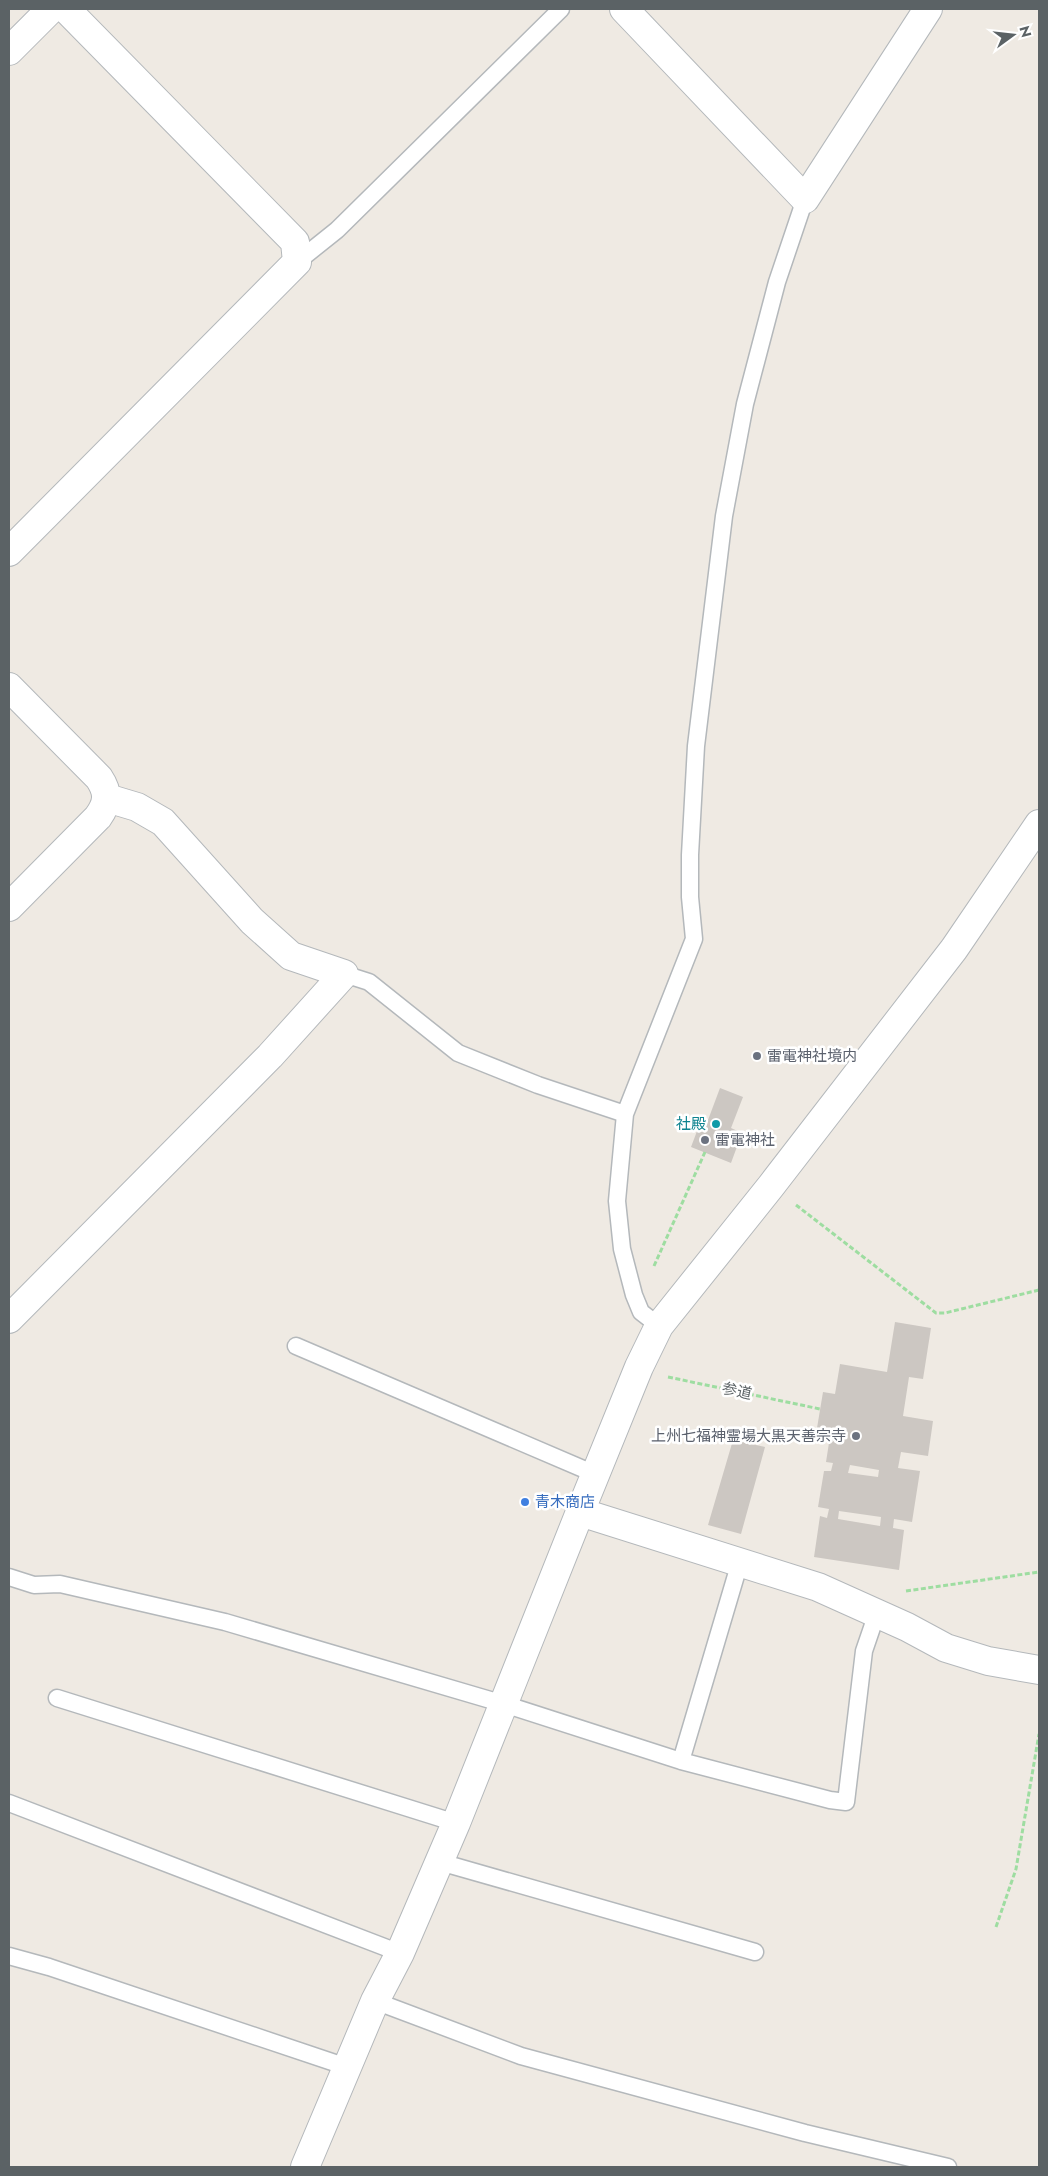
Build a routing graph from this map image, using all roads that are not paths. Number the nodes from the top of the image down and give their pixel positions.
1 (50, 9) edge
2 (66, 9) edge
3 (562, 9) edge
4 (624, 9) edge
5 (928, 9) edge
6 (9, 51) edge
7 (805, 199) junction
8 (297, 262) junction
9 (9, 552) edge
10 (9, 687) edge
11 (107, 798) junction
12 (1039, 824) edge
13 (9, 907) edge
14 (344, 974) junction
15 (625, 1114) junction
16 (9, 1319) edge
17 (659, 1326) junction
18 (296, 1346) dead end
19 (596, 1474) junction
20 (580, 1512) junction
21 (740, 1562) junction
22 (9, 1576) edge
23 (877, 1614) junction
24 (1039, 1670) edge
25 (57, 1698) dead end
26 (504, 1704) junction
27 (681, 1761) junction
28 (9, 1803) edge
29 (456, 1823) junction
30 (440, 1862) junction
31 (755, 1952) dead end
32 (400, 1953) junction
33 (9, 1956) edge
34 (375, 2001) junction
35 (347, 2067) junction
36 (305, 2167) edge
37 (948, 2167) edge

1 - 6 street
2 - 8 street
3 - 8 lane
4 - 7 street
5 - 7 street
7 - 15 lane
8 - 9 street
10 - 11 street
11 - 13 street
11 - 14 street
12 - 17 street
14 - 15 lane
14 - 16 street
15 - 17 lane
17 - 19 street
18 - 19 lane
19 - 20 street
20 - 21 street
20 - 26 street
21 - 23 street
21 - 27 lane
22 - 26 lane
23 - 24 street
23 - 27 lane
25 - 29 lane
26 - 27 lane
26 - 29 street
28 - 32 lane
29 - 30 street
30 - 31 lane
30 - 32 street
32 - 34 street
33 - 35 lane
34 - 35 street
34 - 37 lane
35 - 36 street

